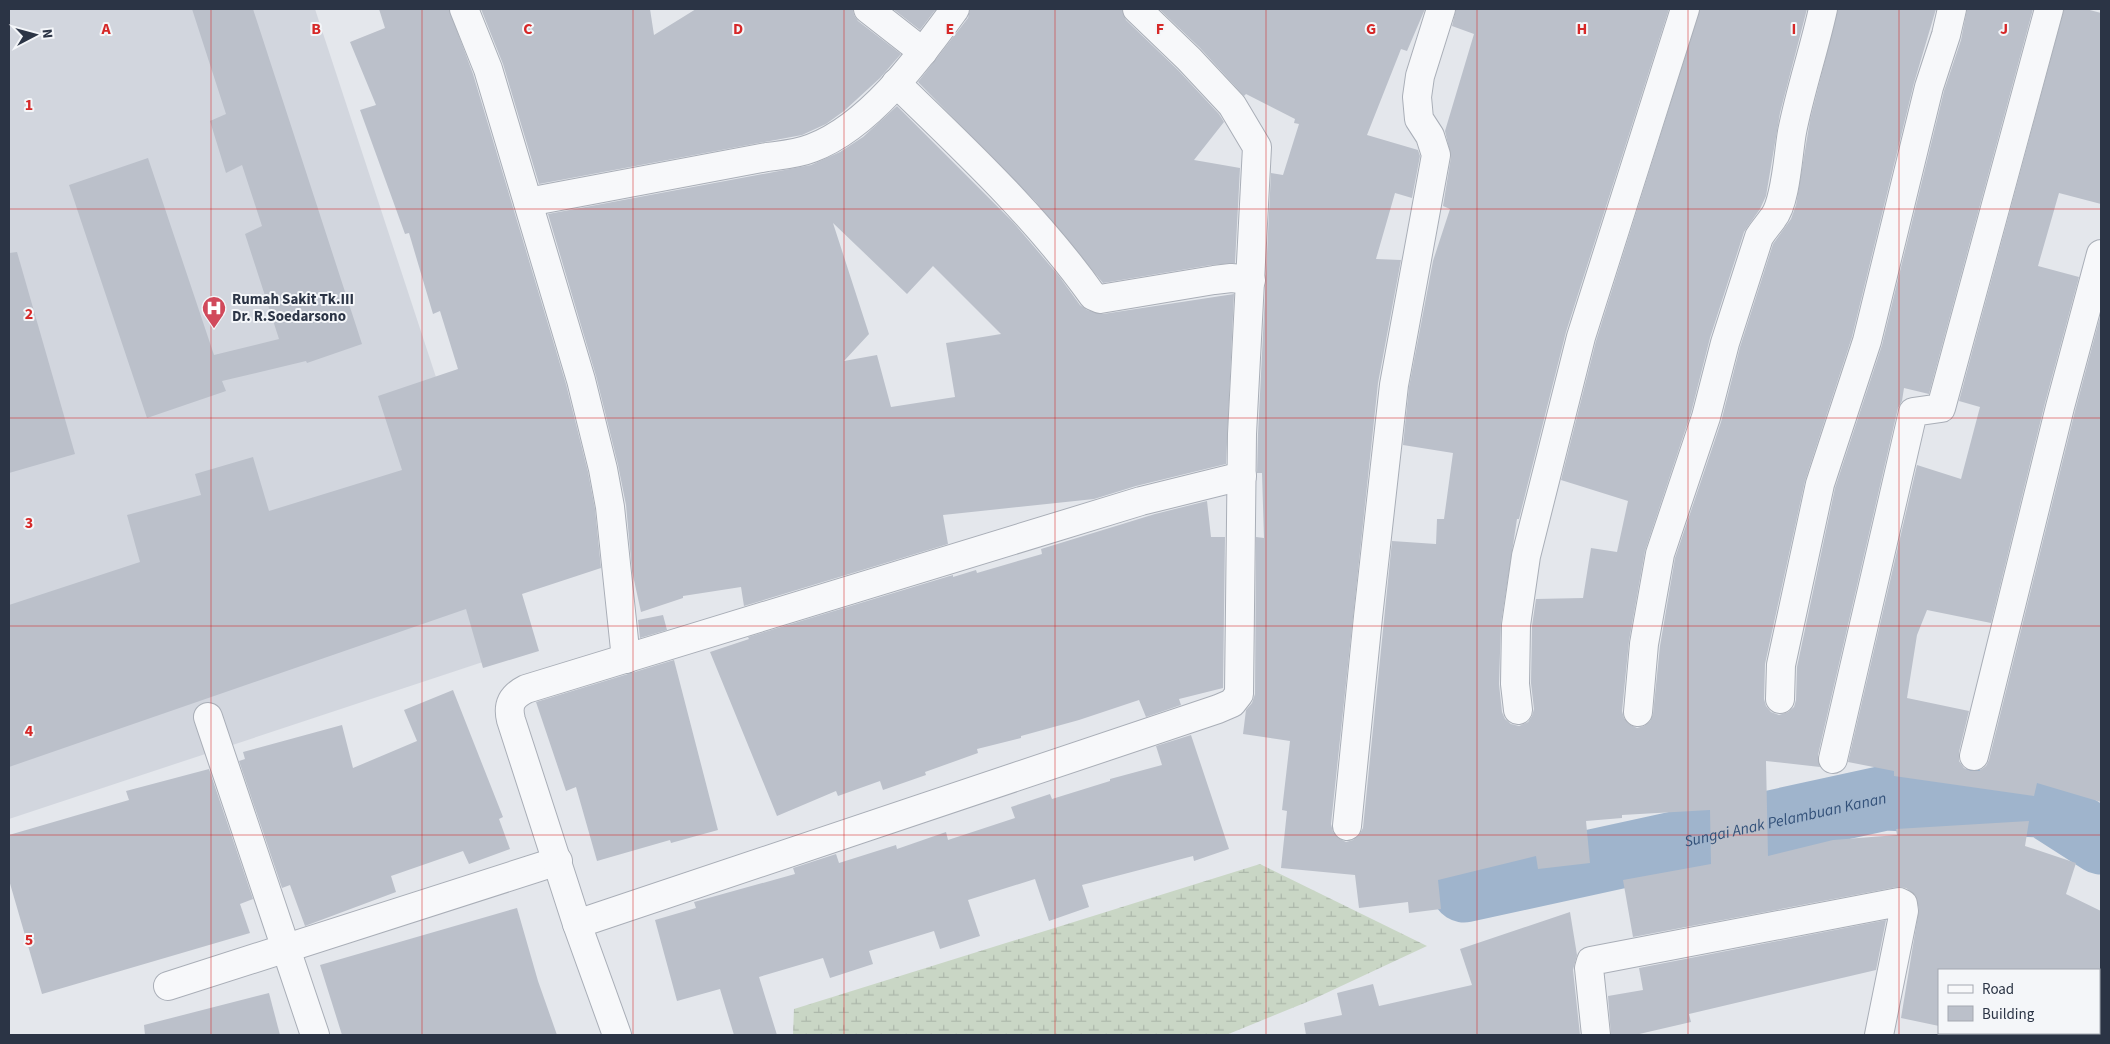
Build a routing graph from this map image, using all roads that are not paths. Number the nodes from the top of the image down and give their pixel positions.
1 (464, 9) edge
2 (868, 9) edge
3 (956, 9) edge
4 (1137, 9) edge
5 (1441, 9) edge
6 (1685, 9) edge
7 (1823, 9) edge
8 (1952, 9) edge
9 (2049, 9) edge
10 (922, 52) junction
11 (896, 83) junction
12 (528, 202) junction
13 (2101, 254) edge
14 (1251, 280) junction
15 (1242, 476) junction
16 (626, 659) junction
17 (1780, 699) dead end
18 (1518, 710) dead end
19 (1638, 712) dead end
20 (208, 717) dead end
21 (1974, 756) dead end
22 (1833, 759) dead end
23 (1347, 826) dead end
24 (558, 861) junction
25 (577, 924) junction
26 (287, 948) junction
27 (168, 986) dead end
28 (315, 1035) edge
29 (618, 1035) edge
30 (1596, 1035) edge
31 (1879, 1035) edge

1 - 12 street
2 - 10 street
3 - 10 street
4 - 14 street
5 - 23 street
6 - 18 street
7 - 19 street
8 - 17 street
9 - 22 street
10 - 11 street
11 - 12 street
11 - 14 street
12 - 16 street
13 - 21 street
14 - 15 street
15 - 16 street
15 - 25 street
16 - 24 street
20 - 26 street
24 - 25 street
24 - 26 street
25 - 29 street
26 - 27 street
26 - 28 street
30 - 31 street

